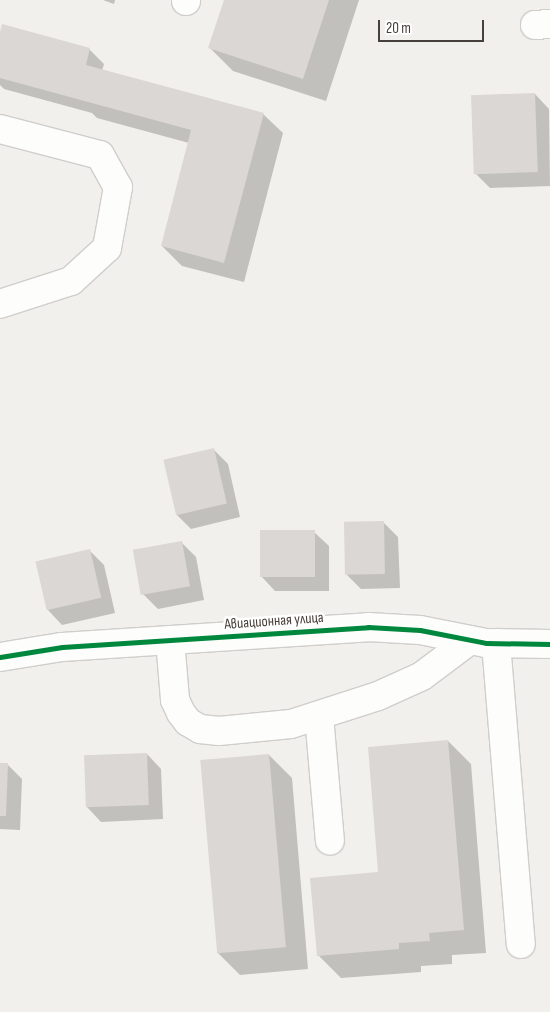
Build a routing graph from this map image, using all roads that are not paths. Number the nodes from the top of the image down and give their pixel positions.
1 (0, 128) edge
2 (0, 304) edge
3 (170, 640) junction
4 (483, 642) junction
5 (550, 644) edge
6 (0, 657) edge
7 (319, 716) junction
8 (330, 841) dead end
9 (522, 944) dead end

1 - 2 street
3 - 4 street, Авиационная улица
3 - 6 street, Авиационная улица
3 - 7 street
4 - 5 street, Авиационная улица
4 - 7 street
4 - 9 street
7 - 8 street

